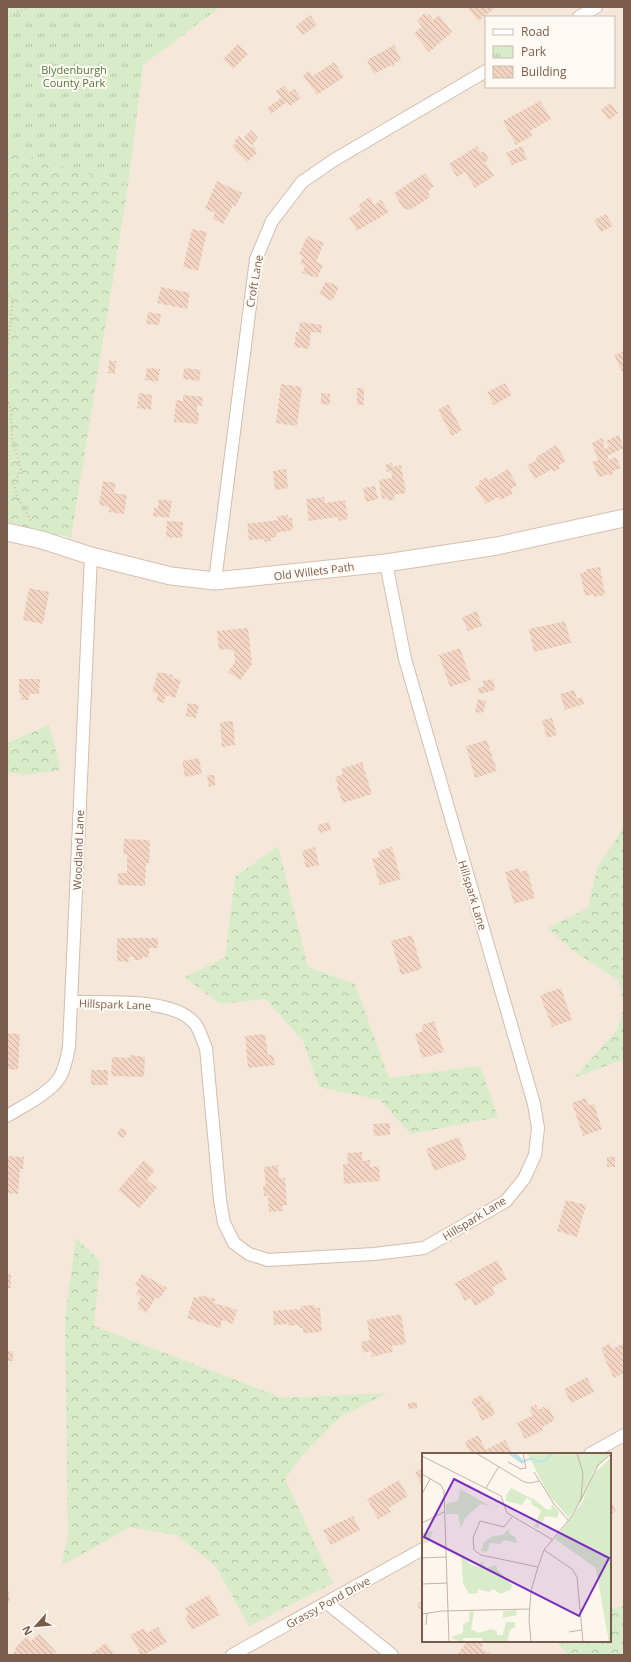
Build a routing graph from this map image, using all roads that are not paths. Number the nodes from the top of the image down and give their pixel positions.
1 (596, 7) edge
2 (581, 16) edge
3 (485, 72) edge
4 (624, 518) edge
5 (7, 532) edge
6 (91, 556) junction
7 (386, 563) junction
8 (215, 581) junction
9 (72, 1002) junction
10 (7, 1116) edge
11 (624, 1435) edge
12 (592, 1453) edge
13 (422, 1549) edge
14 (327, 1603) junction
15 (232, 1655) edge
16 (392, 1655) edge

1 - 2 street
3 - 8 street, Croft Lane
4 - 7 main road, Old Willets Path
5 - 6 main road, Old Willets Path
6 - 8 main road, Old Willets Path
6 - 9 street, Woodland Lane
7 - 8 main road, Old Willets Path
7 - 9 street, Hillspark Lane
9 - 10 street, Woodland Lane
11 - 12 street
13 - 14 street, Grassy Pond Drive
14 - 15 street, Grassy Pond Drive
14 - 16 street

